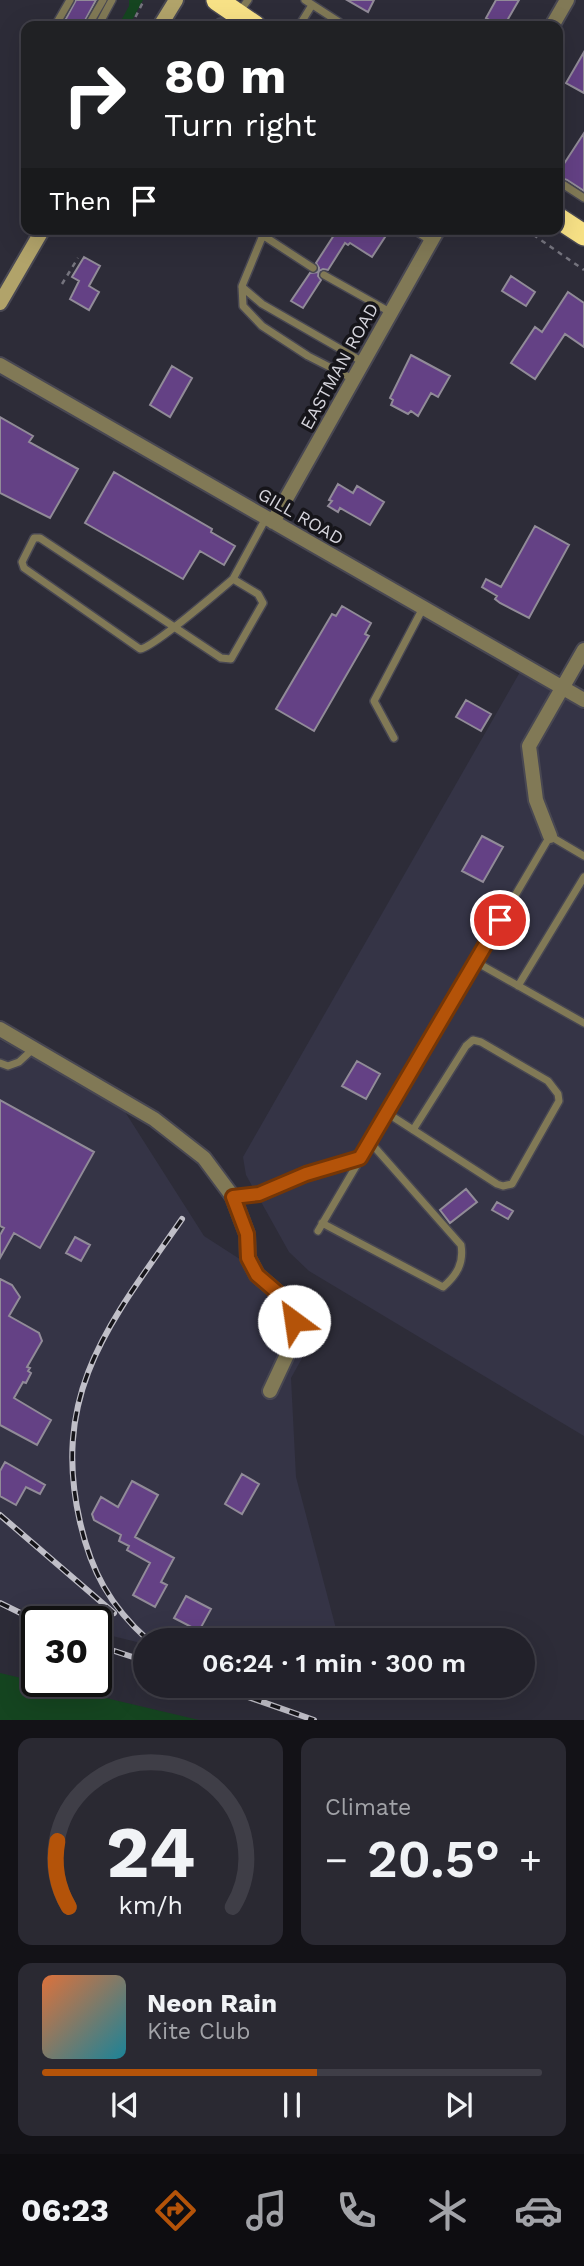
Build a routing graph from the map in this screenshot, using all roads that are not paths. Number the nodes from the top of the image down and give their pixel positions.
1 (70, 0) edge
2 (103, 0) edge
3 (112, 0) edge
4 (176, 0) edge
5 (217, 0) edge
6 (567, 0) edge
7 (308, 2) edge
8 (239, 19) edge
9 (58, 21) edge
10 (91, 21) edge
11 (100, 21) edge
12 (163, 21) edge
13 (301, 21) edge
14 (337, 21) edge
15 (555, 21) edge
16 (563, 186) edge
17 (584, 198) edge
18 (563, 221) edge
19 (40, 235) edge
20 (262, 235) joint
21 (435, 235) edge
22 (584, 235) edge
23 (313, 268) dead end
24 (324, 275) dead end
25 (242, 286) junction
26 (0, 303) edge
27 (391, 313) junction
28 (363, 362) junction
29 (0, 365) edge
30 (354, 379) junction
31 (269, 520) junction
32 (233, 579) junction
33 (423, 608) junction
34 (173, 626) junction
35 (584, 650) edge
36 (562, 687) junction
37 (584, 700) edge
38 (394, 738) dead end
39 (550, 836) junction
40 (584, 856) edge
41 (584, 877) edge
42 (476, 962) junction
43 (518, 986) junction
44 (584, 1023) edge
45 (0, 1029) edge
46 (33, 1048) junction
47 (0, 1063) edge
48 (387, 1113) junction
49 (412, 1130) junction
50 (370, 1142) junction
51 (360, 1158) junction
52 (233, 1197) junction
53 (322, 1223) junction
54 (318, 1231) dead end
55 (270, 1391) dead end

1 - 9 lane
2 - 10 lane
3 - 11 lane
4 - 12 main road
5 - 8 highway
6 - 15 street
7 - 13 lane
7 - 14 lane
16 - 17 lane
18 - 22 highway
19 - 26 main road
20 - 23 lane
20 - 25 lane
21 - 27 street, EASTMAN ROAD
24 - 27 lane
25 - 28 lane
25 - 30 lane
27 - 28 street, EASTMAN ROAD
28 - 30 street, EASTMAN ROAD
29 - 31 street, GILL ROAD
30 - 31 street, EASTMAN ROAD
31 - 32 lane
31 - 33 street, GILL ROAD
32 - 34 lane
32 - 34 lane
33 - 36 street, GILL ROAD
33 - 38 lane
34 - 34 lane
35 - 36 street
36 - 37 street, GILL ROAD
36 - 39 street
39 - 40 lane
39 - 42 lane
41 - 43 lane
42 - 43 lane
42 - 48 lane
43 - 44 lane
45 - 46 street
46 - 47 lane
46 - 52 street
48 - 49 lane
48 - 50 lane
49 - 49 lane
50 - 51 lane
50 - 53 lane
51 - 52 lane
51 - 53 lane
52 - 55 street
53 - 54 lane

